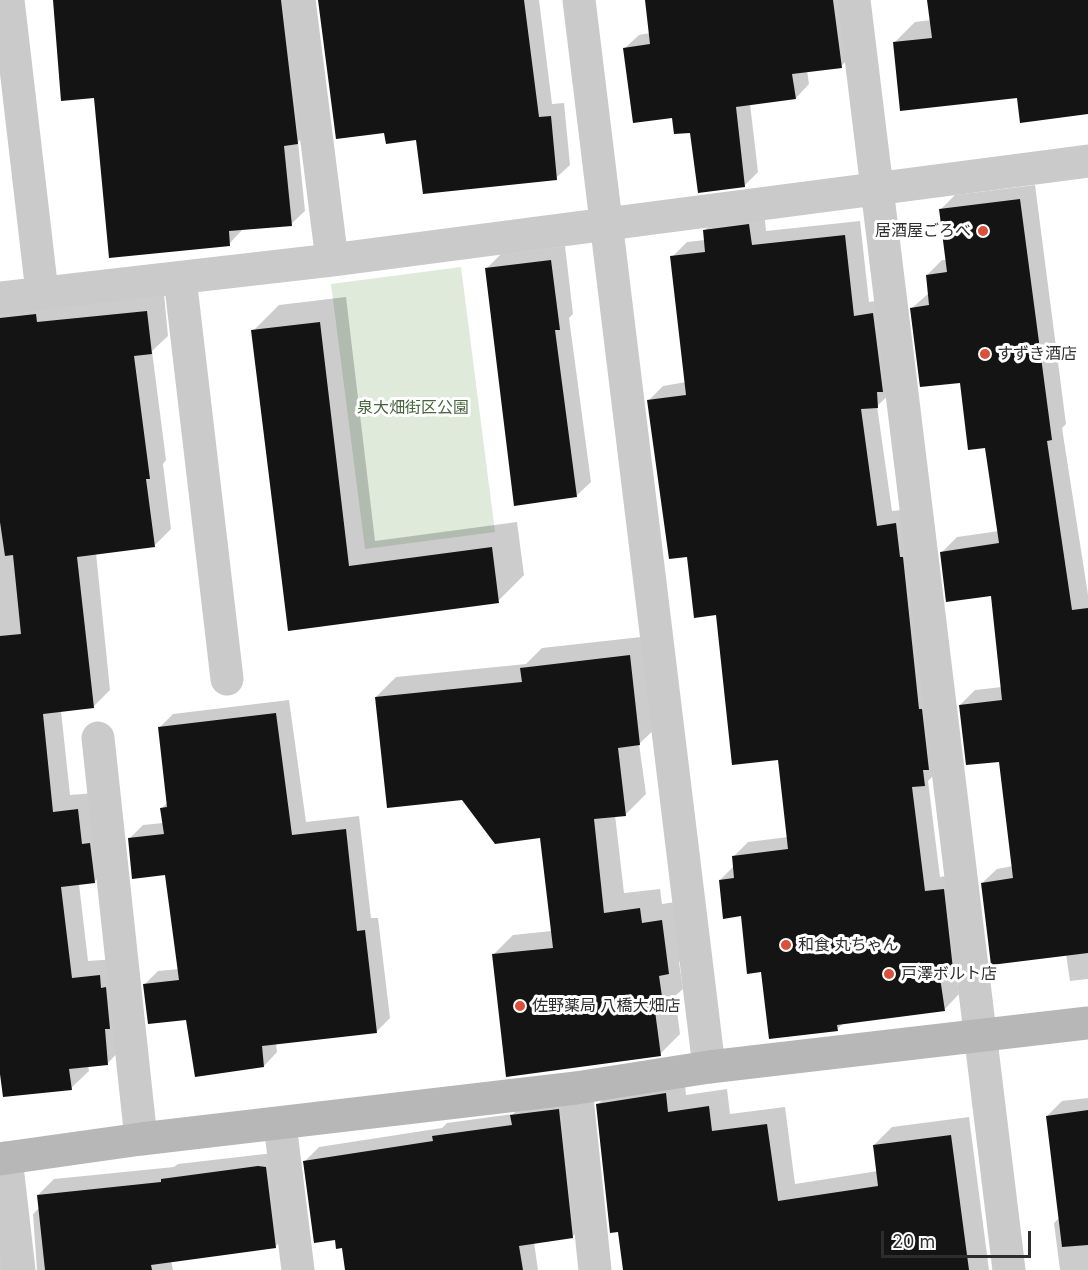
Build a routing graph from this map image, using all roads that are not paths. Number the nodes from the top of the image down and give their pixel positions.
1 (8, 0) edge
2 (299, 0) edge
3 (579, 0) edge
4 (854, 0) edge
5 (1088, 160) edge
6 (879, 189) junction
7 (608, 224) junction
8 (332, 260) junction
9 (180, 278) junction
10 (42, 292) junction
11 (0, 298) edge
12 (227, 679) dead end
13 (98, 738) dead end
14 (1088, 1023) edge
15 (980, 1036) junction
16 (709, 1067) junction
17 (576, 1088) junction
18 (280, 1124) junction
19 (141, 1139) junction
20 (3, 1158) edge
21 (20, 1270) edge
22 (298, 1270) edge
23 (595, 1270) edge
24 (1009, 1270) edge

1 - 10 street
2 - 8 street
3 - 7 street
4 - 6 street
5 - 6 street
6 - 7 street
6 - 15 street
7 - 8 street
7 - 16 street
8 - 9 street
9 - 10 street
9 - 12 street
10 - 11 street
13 - 19 street
14 - 15 street
15 - 16 street
15 - 24 street
16 - 17 street
17 - 18 street
17 - 23 street
18 - 19 street
18 - 22 street
19 - 20 street
20 - 21 street

